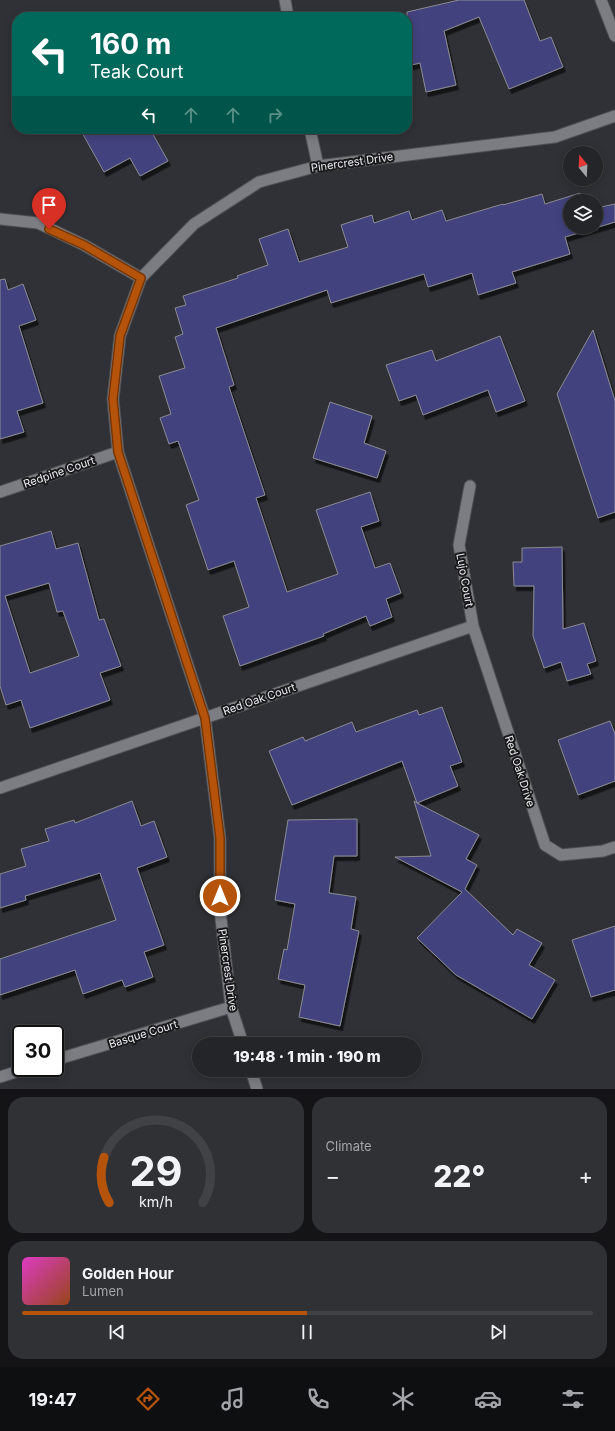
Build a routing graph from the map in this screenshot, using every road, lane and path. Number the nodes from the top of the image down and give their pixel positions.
1 (285, 0) edge
2 (601, 0) edge
3 (287, 12) edge
4 (615, 36) edge
5 (615, 116) edge
6 (311, 134) edge
7 (318, 166) junction
8 (0, 219) edge
9 (141, 278) junction
10 (118, 452) junction
11 (470, 486) dead end
12 (0, 492) edge
13 (473, 626) junction
14 (205, 718) junction
15 (0, 788) edge
16 (615, 847) edge
17 (231, 1007) junction
18 (241, 1037) edge
19 (64, 1057) edge
20 (12, 1073) edge
21 (0, 1076) edge
22 (253, 1077) edge
23 (257, 1089) edge

1 - 3 street
2 - 4 street
5 - 7 street, Pinercrest Drive
6 - 7 street
7 - 9 street, Pinercrest Drive
8 - 9 street
9 - 10 street, Pinercrest Drive
10 - 12 street, Redpine Court
10 - 14 street, Pinercrest Drive
11 - 13 street, Lujo Court
13 - 14 street, Red Oak Court
13 - 16 street, Red Oak Drive
14 - 15 street, Red Oak Court
14 - 17 street, Pinercrest Drive
17 - 18 street, Pinercrest Drive
17 - 19 street, Basque Court
20 - 21 street
22 - 23 street

